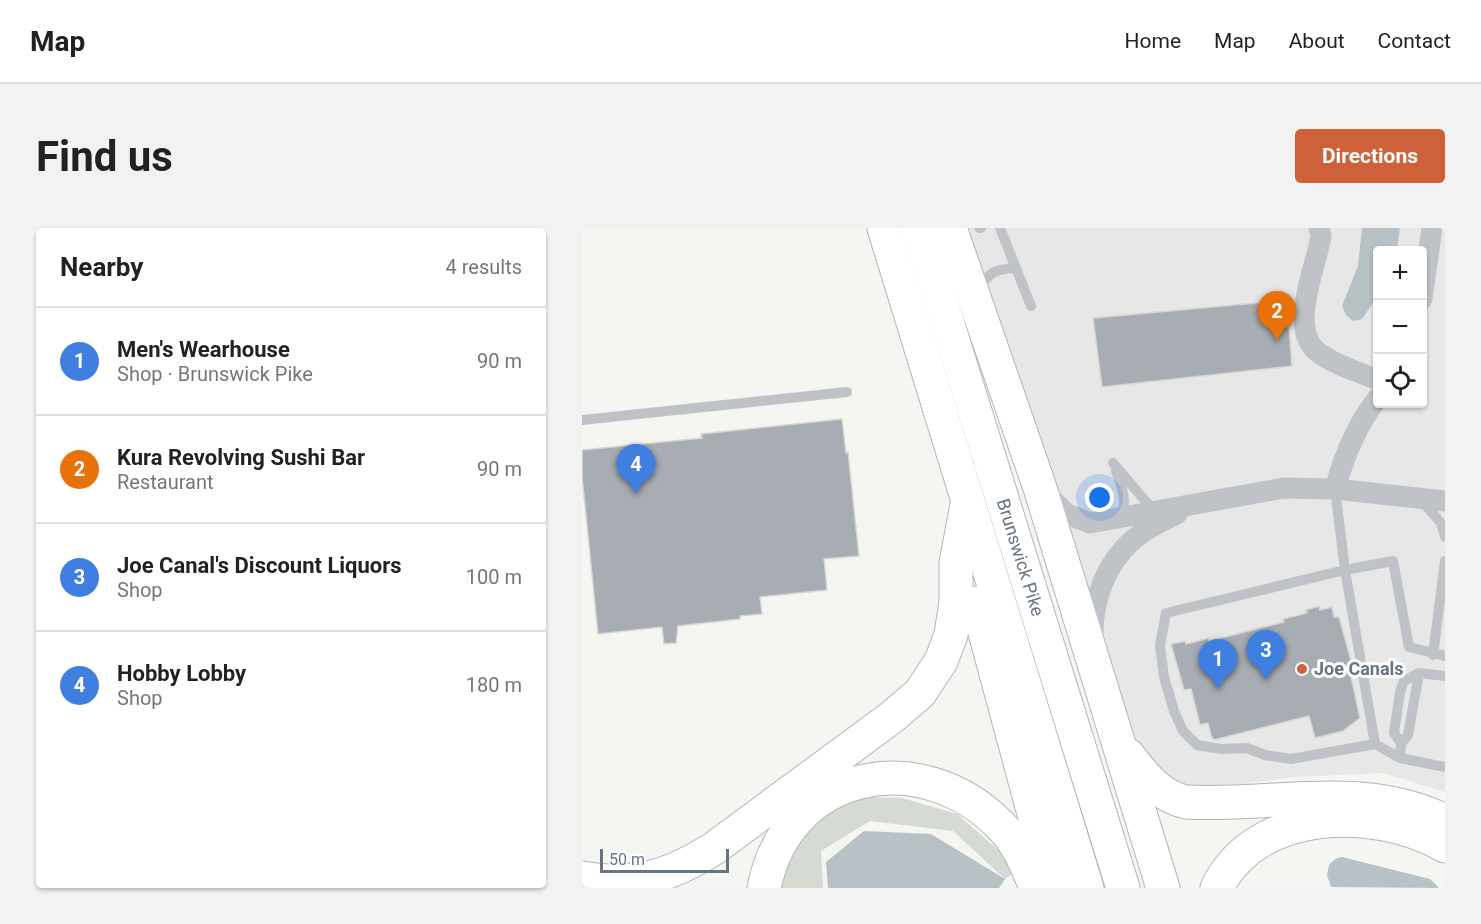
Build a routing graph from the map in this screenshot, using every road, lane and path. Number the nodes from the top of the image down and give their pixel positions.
1 (884, 228) edge
2 (918, 228) edge
3 (950, 228) edge
4 (1000, 228) edge
5 (1319, 228) edge
6 (1432, 228) edge
7 (1427, 264) edge
8 (1015, 268) junction
9 (1031, 306) dead end
10 (978, 308) junction
11 (1373, 378) edge
12 (848, 392) dead end
13 (1373, 404) edge
14 (582, 420) edge
15 (1040, 488) junction
16 (1335, 489) junction
17 (1419, 498) junction
18 (1445, 501) edge
19 (968, 502) junction
20 (1197, 504) junction
21 (1154, 511) junction
22 (1122, 517) junction
23 (1445, 537) edge
24 (1445, 561) edge
25 (1345, 570) junction
26 (1439, 655) edge
27 (1097, 671) junction
28 (1445, 676) edge
29 (1119, 742) junction
30 (1375, 744) junction
31 (1400, 758) junction
32 (1445, 764) edge
33 (1445, 821) edge
34 (1445, 846) edge
35 (582, 878) edge
36 (764, 888) edge
37 (1036, 888) edge
38 (1054, 888) edge
39 (1087, 888) edge
40 (1123, 888) edge
41 (1163, 888) edge
42 (1217, 888) edge

1 - 19 highway, Brunswick Pike
2 - 40 highway, Brunswick Pike
3 - 10 highway
4 - 8 lane
5 - 11 street
6 - 7 street
8 - 9 lane
8 - 10 lane
10 - 15 highway
12 - 14 lane
13 - 16 street
15 - 22 street
15 - 27 highway
16 - 17 street
16 - 20 street
16 - 25 lane
17 - 18 street
17 - 23 lane
19 - 35 highway
19 - 38 highway
19 - 39 highway, Brunswick Pike
20 - 21 street
20 - 27 street
21 - 22 street
21 - 22 lane
24 - 26 lane
25 - 26 lane
25 - 30 lane
25 - 30 lane
27 - 29 highway
28 - 31 lane
29 - 33 highway
29 - 41 highway
30 - 31 lane
31 - 32 lane
34 - 42 highway
36 - 37 highway

